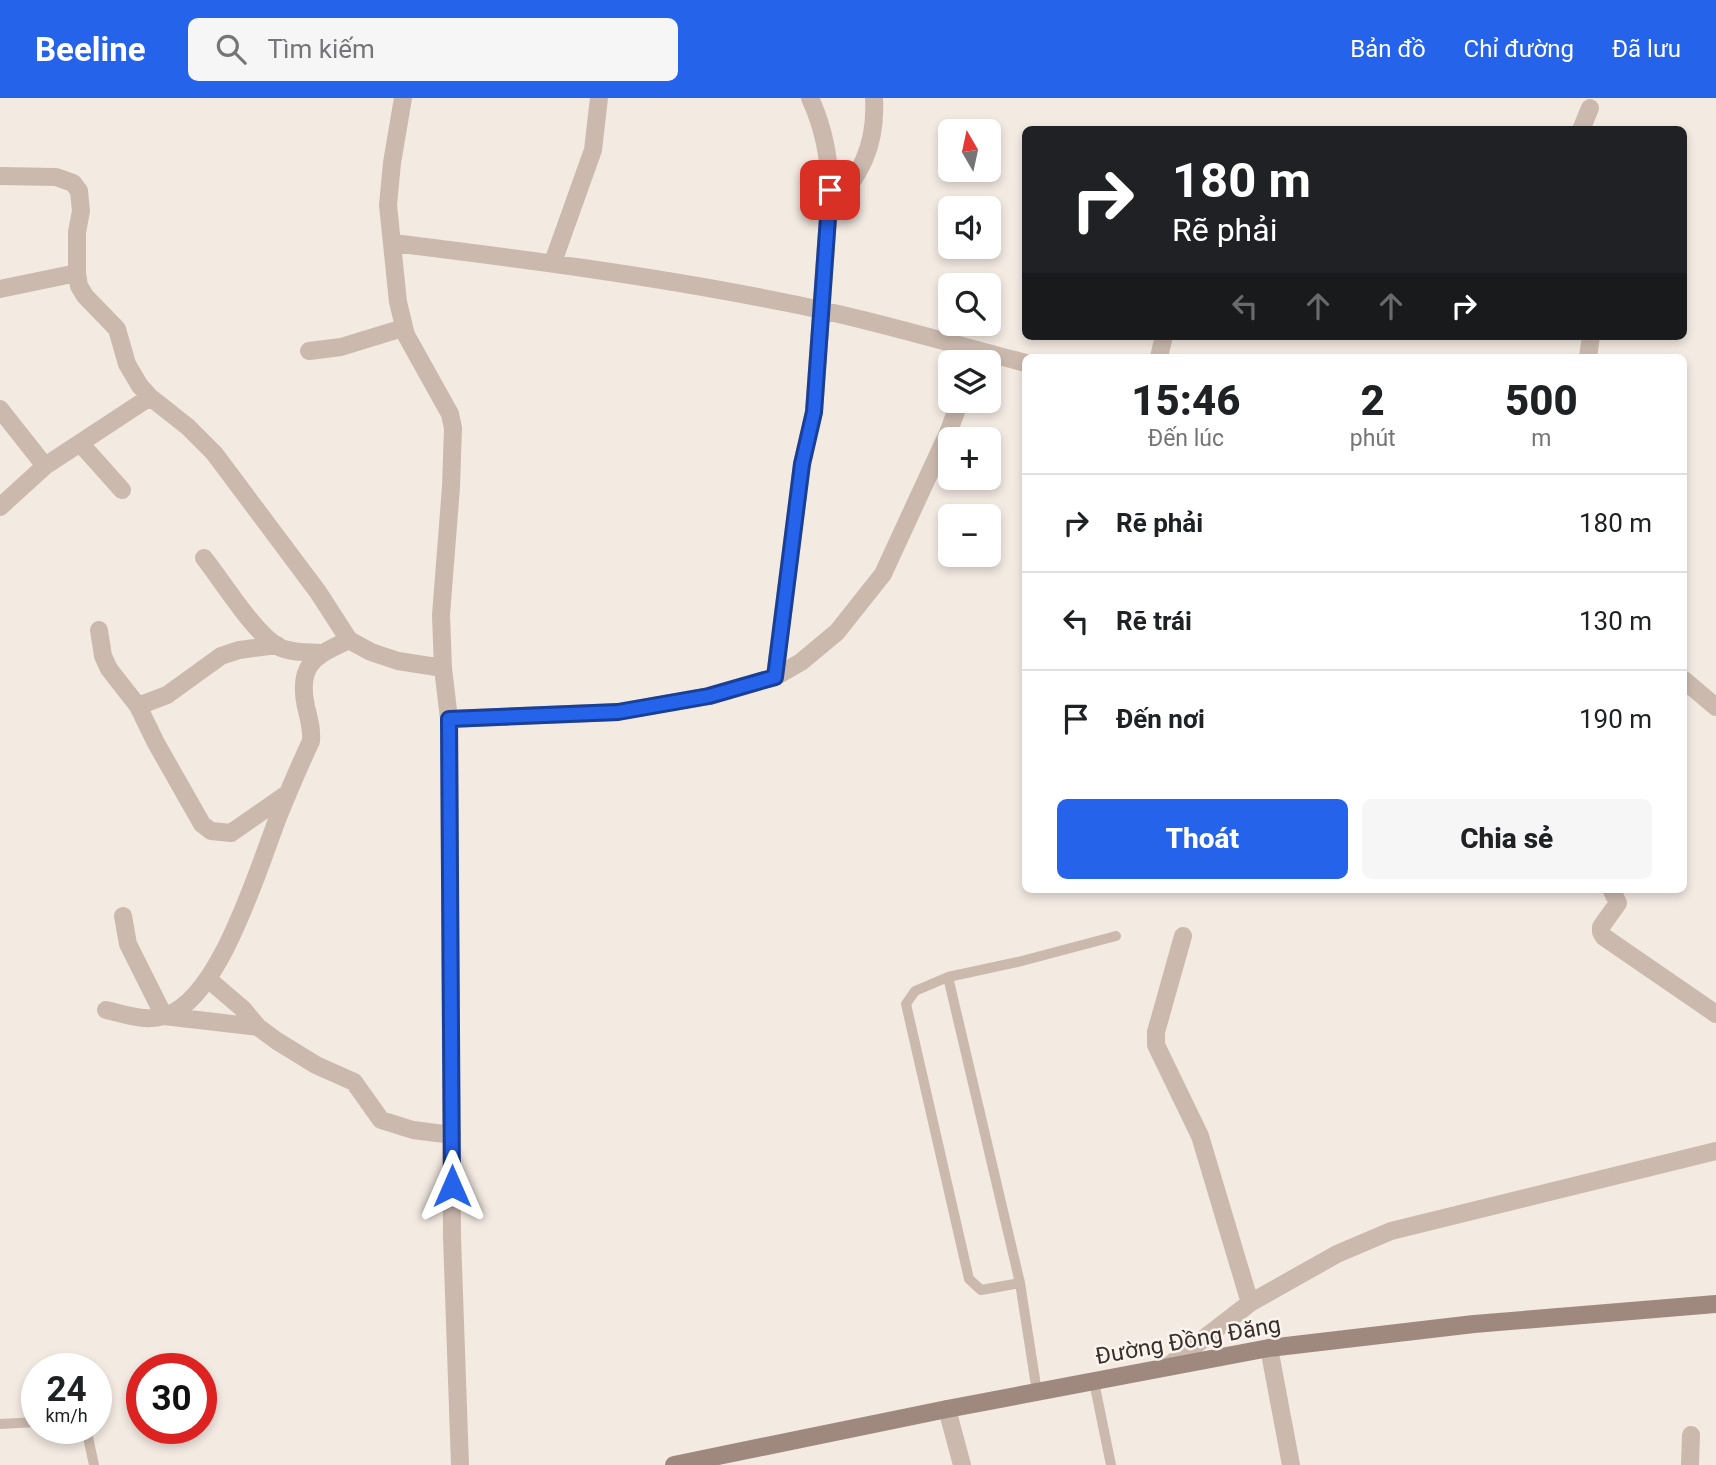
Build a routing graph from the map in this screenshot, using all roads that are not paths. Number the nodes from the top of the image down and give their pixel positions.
1 (403, 98) edge
2 (599, 98) edge
3 (810, 98) edge
4 (874, 98) edge
5 (1590, 108) dead end
6 (1583, 126) edge
7 (0, 176) edge
8 (828, 215) junction
9 (393, 243) junction
10 (553, 262) junction
11 (78, 273) junction
12 (0, 289) edge
13 (820, 310) junction
14 (403, 328) junction
15 (961, 350) edge
16 (309, 351) dead end
17 (1001, 360) edge
18 (1022, 362) edge
19 (150, 397) junction
20 (0, 409) edge
21 (956, 413) edge
22 (80, 443) junction
23 (45, 466) junction
24 (122, 490) dead end
25 (0, 507) edge
26 (204, 558) dead end
27 (99, 630) dead end
28 (349, 640) junction
29 (276, 645) junction
30 (320, 653) junction
31 (443, 668) junction
32 (775, 677) junction
33 (1687, 683) edge
34 (138, 706) junction
35 (1716, 707) edge
36 (449, 719) junction
37 (287, 794) junction
38 (1613, 893) edge
39 (123, 916) dead end
40 (1116, 936) dead end
41 (1183, 936) dead end
42 (948, 977) junction
43 (208, 979) junction
44 (106, 1010) dead end
45 (1716, 1014) edge
46 (164, 1016) junction
47 (258, 1027) junction
48 (452, 1135) junction
49 (1716, 1151) edge
50 (1020, 1283) junction
51 (1250, 1303) junction
52 (1716, 1304) edge
53 (1269, 1348) junction
54 (1167, 1367) junction
55 (1094, 1382) junction
56 (1037, 1392) junction
57 (947, 1409) junction
58 (21, 1423) edge
59 (0, 1424) edge
60 (1691, 1435) dead end
61 (89, 1444) edge
62 (732, 1459) edge
63 (94, 1465) edge
64 (460, 1465) edge
65 (674, 1465) edge
66 (962, 1465) edge
67 (1111, 1465) edge
68 (1291, 1465) edge
69 (1690, 1465) edge

1 - 9 street
2 - 10 street
3 - 8 street
4 - 8 street
5 - 6 street
7 - 11 street
8 - 13 street
9 - 10 street
9 - 14 street
10 - 13 street
11 - 12 street
11 - 19 street
13 - 15 street
13 - 32 street
14 - 16 street
14 - 31 street
17 - 18 street
19 - 22 street
19 - 28 street
20 - 23 street
21 - 32 street
22 - 23 street
22 - 24 street
23 - 25 street
26 - 29 street
27 - 34 street
28 - 30 street
28 - 31 street
29 - 30 street
29 - 34 street
30 - 37 street
31 - 36 street
32 - 36 street
33 - 35 street
34 - 37 street
36 - 48 street
37 - 43 street
38 - 45 street
39 - 46 street
40 - 42 lane
41 - 51 street
42 - 50 lane
42 - 50 lane
43 - 46 street
43 - 47 street
44 - 46 street
46 - 47 street
47 - 48 street
48 - 64 street
49 - 51 street
50 - 56 lane
51 - 54 street
52 - 53 main road, Đường Đồng Đăng
53 - 54 main road, Đường Đồng Đăng
53 - 68 street
54 - 55 main road, Đường Đồng Đăng
55 - 56 main road, Đường Đồng Đăng
55 - 67 lane
56 - 57 main road, Đường Đồng Đăng
57 - 62 main road, Đường Đồng Đăng
57 - 66 street
58 - 59 lane
60 - 69 street
61 - 63 lane
62 - 65 main road, Đường Đồng Đăng

